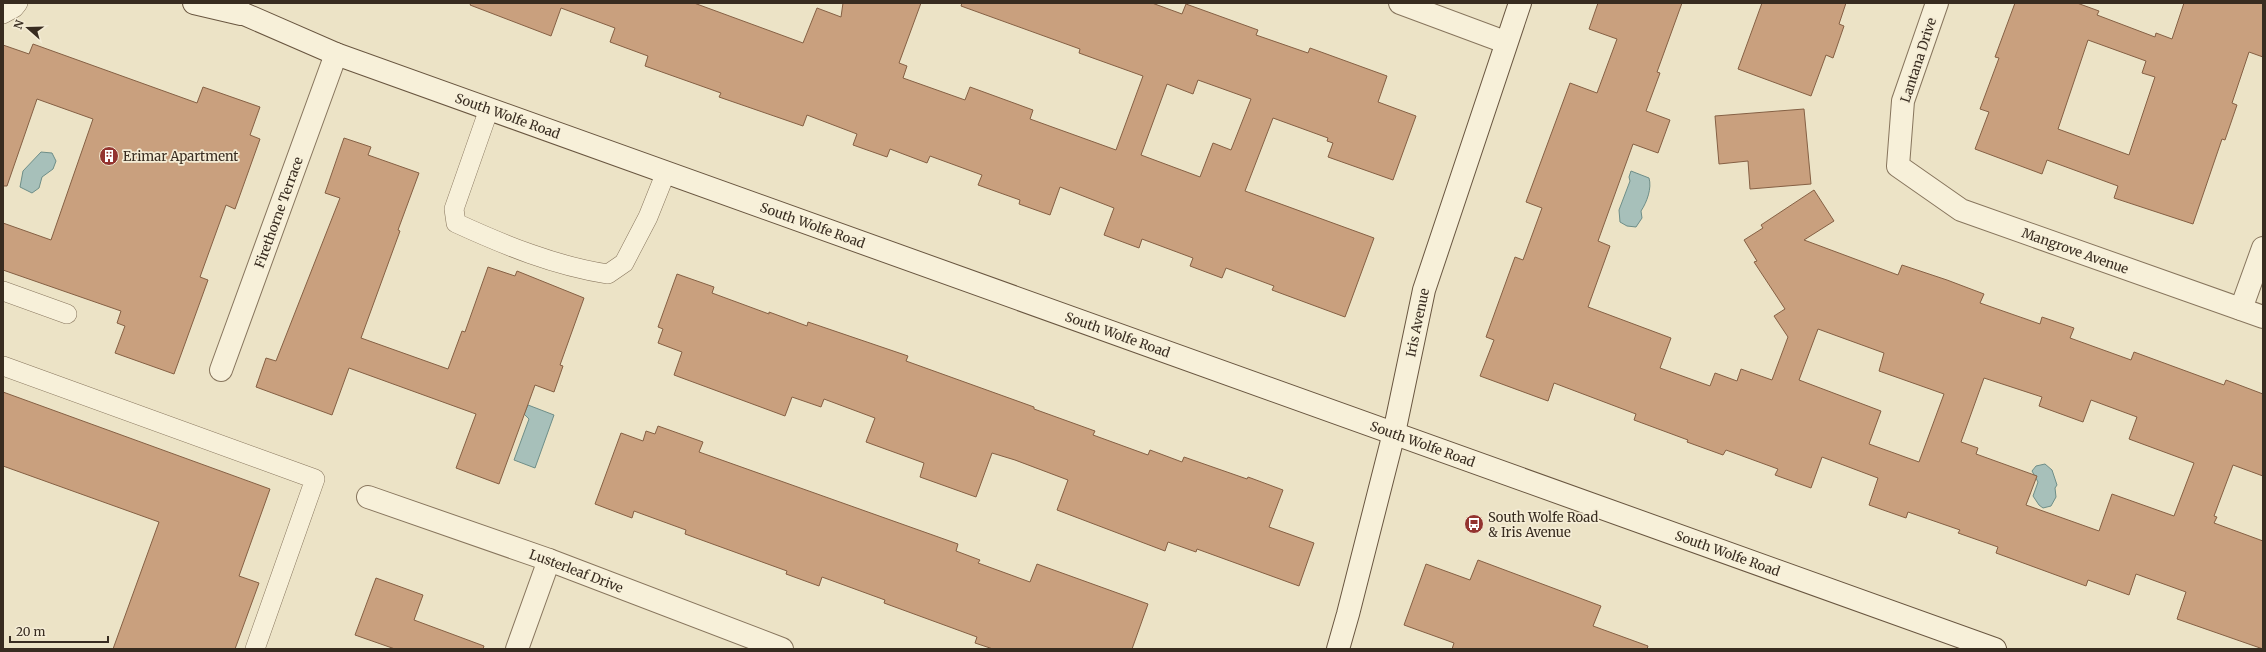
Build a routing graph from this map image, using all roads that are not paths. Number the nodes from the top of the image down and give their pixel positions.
1 (18, 3) edge
2 (194, 3) edge
3 (1400, 3) edge
4 (1520, 3) edge
5 (1937, 3) edge
6 (235, 9) edge
7 (3, 14) edge
8 (1506, 42) junction
9 (336, 54) junction
10 (489, 109) junction
11 (1898, 166) joint
12 (666, 172) junction
13 (2263, 248) edge
14 (3, 291) edge
15 (2241, 310) junction
16 (67, 314) dead end
17 (2263, 317) edge
18 (3, 366) edge
19 (221, 370) dead end
20 (1394, 433) junction
21 (368, 496) dead end
22 (549, 560) junction
23 (255, 649) edge
24 (517, 649) edge
25 (782, 649) edge
26 (1338, 649) edge
27 (1995, 649) edge

1 - 7 lane
2 - 6 street, South Wolfe Road
3 - 8 street
4 - 8 street, Iris Avenue
5 - 11 street, Lantana Drive
6 - 9 street, South Wolfe Road
8 - 20 street, Iris Avenue
9 - 10 street, South Wolfe Road
9 - 19 street, Firethorne Terrace
10 - 12 street, South Wolfe Road
10 - 12 lane
11 - 15 street, Mangrove Avenue
12 - 20 street, South Wolfe Road
13 - 15 street
14 - 16 lane
15 - 17 street, Mangrove Avenue
18 - 23 lane
20 - 26 street, Iris Avenue
20 - 27 street, South Wolfe Road
21 - 22 street, Lusterleaf Drive
22 - 24 street
22 - 25 street, Lusterleaf Drive

